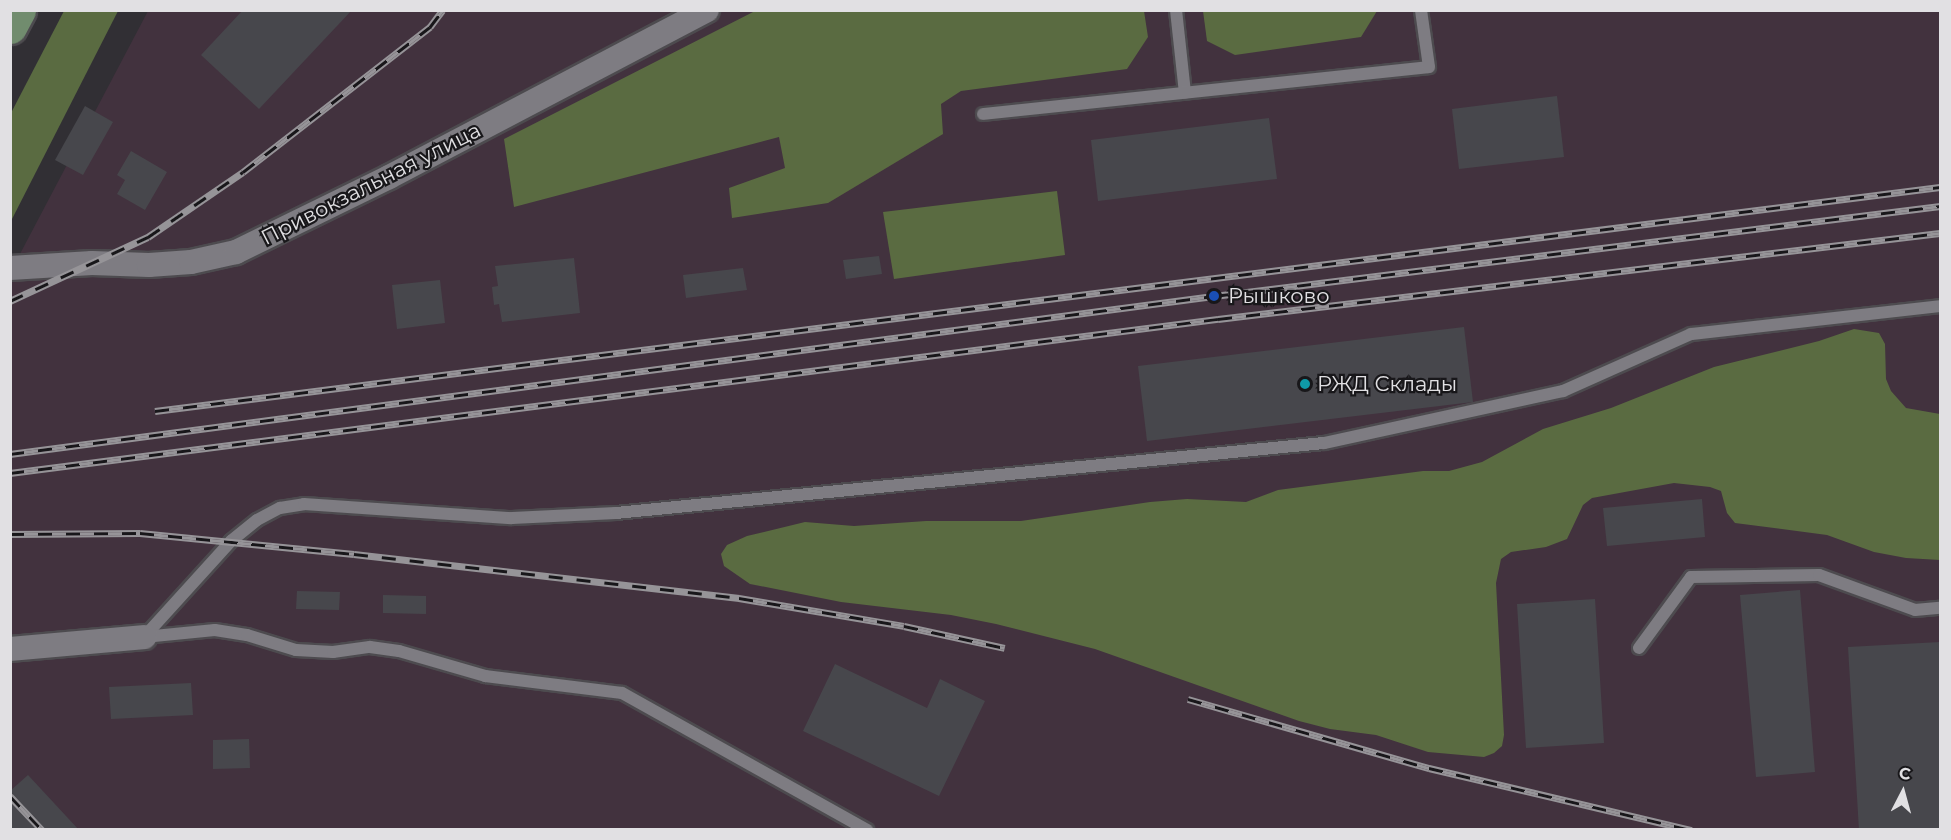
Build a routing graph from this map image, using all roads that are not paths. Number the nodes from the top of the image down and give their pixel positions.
1 (19, 10) edge
2 (707, 10) edge
3 (1176, 10) edge
4 (1421, 10) edge
5 (10, 27) edge
6 (1185, 93) junction
7 (983, 114) dead end
8 (10, 268) edge
9 (1941, 306) edge
10 (1941, 608) edge
11 (144, 637) junction
12 (1639, 648) dead end
13 (10, 649) edge
14 (867, 830) edge

1 - 5 main road
2 - 8 street, Привокзальная улица
3 - 6 lane
4 - 6 lane
6 - 7 lane
9 - 11 lane
10 - 12 lane
11 - 13 street
11 - 14 lane

